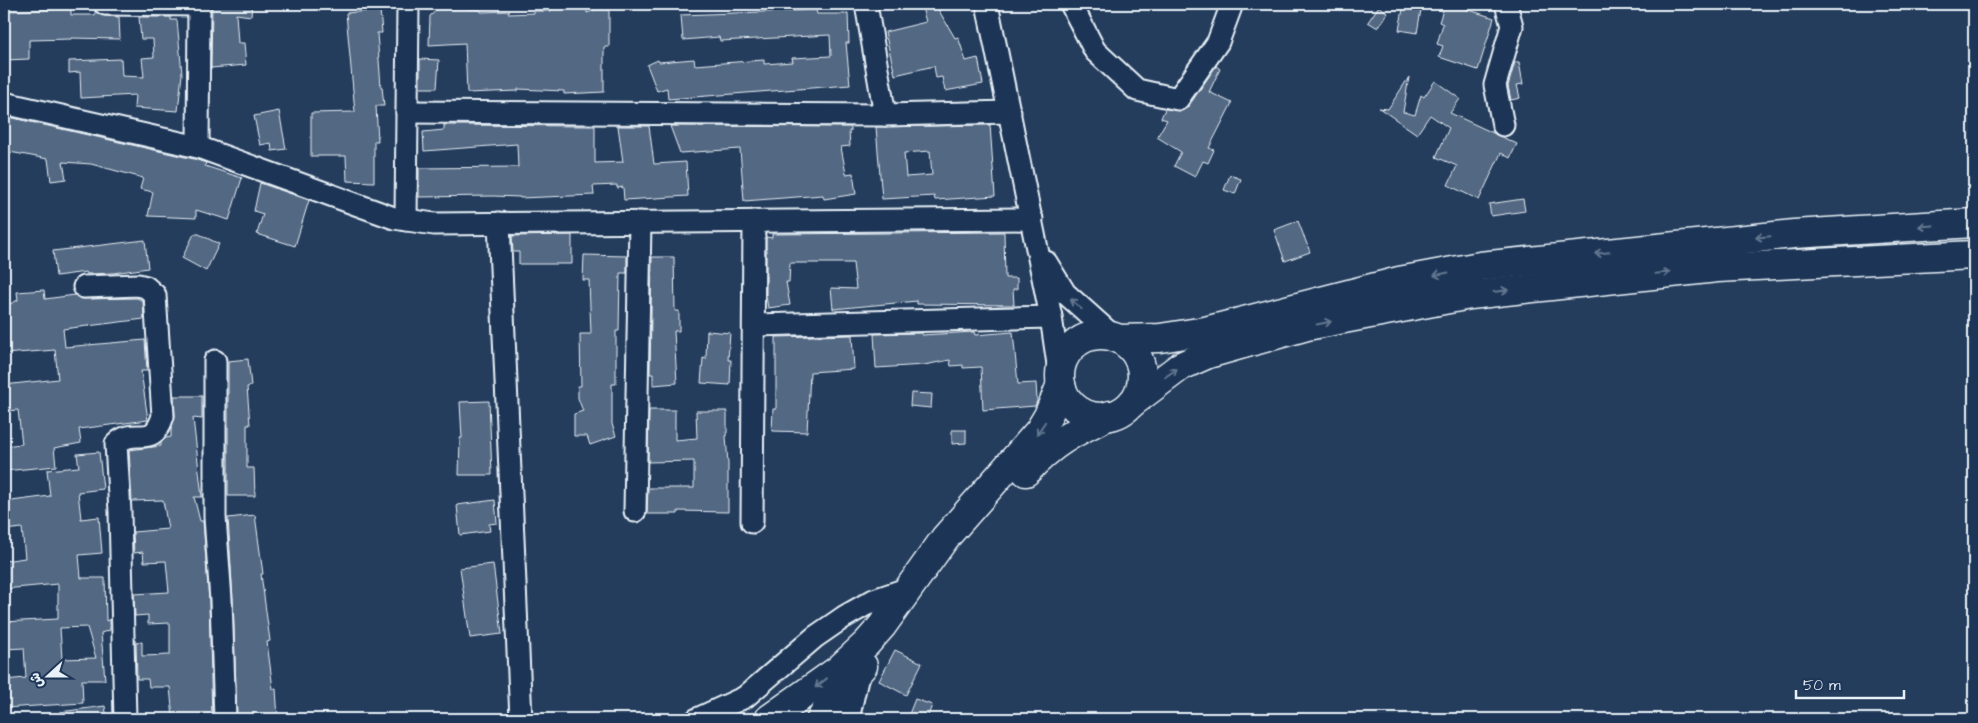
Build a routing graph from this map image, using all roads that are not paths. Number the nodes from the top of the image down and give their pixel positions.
1 (105, 4) edge
2 (199, 4) edge
3 (408, 4) edge
4 (866, 4) edge
5 (987, 4) edge
6 (1071, 4) edge
7 (1232, 4) edge
8 (1506, 4) edge
9 (4, 103) edge
10 (408, 112) junction
11 (1010, 112) junction
12 (885, 115) junction
13 (1503, 125) dead end
14 (198, 147) junction
15 (406, 220) junction
16 (754, 221) junction
17 (640, 222) junction
18 (499, 223) junction
19 (1974, 223) edge
20 (1033, 229) junction
21 (1974, 255) edge
22 (84, 287) dead end
23 (1051, 317) junction
24 (754, 325) junction
25 (1116, 337) junction
26 (215, 361) dead end
27 (1061, 381) junction
28 (1121, 409) junction
29 (635, 511) dead end
30 (752, 522) dead end
31 (909, 588) junction
32 (859, 670) junction
33 (125, 719) edge
34 (225, 719) edge
35 (521, 719) edge
36 (697, 719) edge
37 (769, 719) edge
38 (821, 719) edge
39 (848, 719) edge

1 - 2 street
2 - 14 street
3 - 10 street
4 - 12 street
5 - 11 street
6 - 7 street
8 - 13 street
9 - 14 street
10 - 12 street
10 - 15 street
11 - 12 street
11 - 20 street
14 - 15 street
15 - 18 street
16 - 17 street
16 - 20 street
16 - 24 street
17 - 18 street
17 - 29 street
18 - 35 street
19 -> 25 highway
20 - 23 street
25 -> 20 street
28 -> 21 highway
22 - 33 street
23 - 24 street
23 - 27 street
24 - 30 street
25 - 27 highway
25 - 28 highway
26 - 34 street
27 - 28 highway
27 -> 31 highway
28 - 32 highway
31 - 36 street
31 -> 37 highway
32 - 38 highway
32 - 39 street

